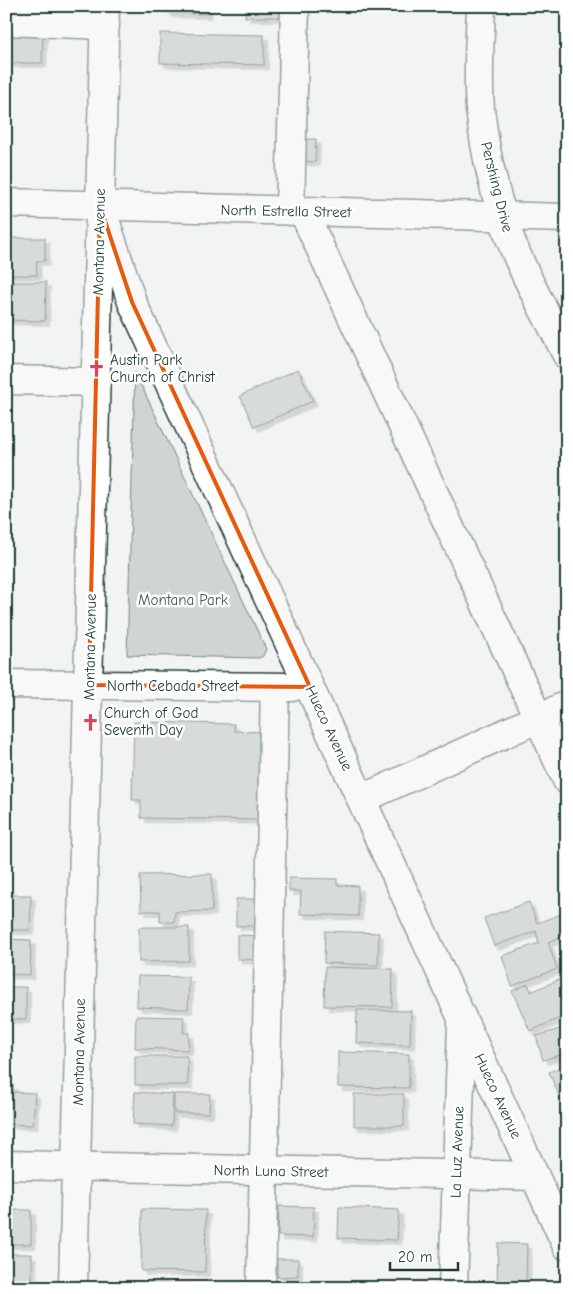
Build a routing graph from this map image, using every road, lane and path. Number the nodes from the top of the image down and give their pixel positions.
1 (295, 6) edge
2 (481, 6) edge
3 (105, 15) edge
4 (6, 21) edge
5 (6, 203) edge
6 (100, 206) junction
7 (296, 211) junction
8 (503, 216) junction
9 (567, 218) edge
10 (567, 355) edge
11 (6, 380) edge
12 (96, 382) junction
13 (6, 684) edge
14 (89, 686) junction
15 (275, 686) junction
16 (310, 687) junction
17 (567, 705) edge
18 (539, 718) junction
19 (567, 780) edge
20 (362, 799) junction
21 (462, 1016) junction
22 (6, 1165) edge
23 (76, 1167) junction
24 (265, 1171) junction
25 (456, 1175) junction
26 (535, 1176) junction
27 (565, 1239) edge
28 (73, 1288) edge
29 (262, 1288) edge
30 (453, 1288) edge

1 - 7 street
2 - 8 street, Pershing Drive
3 - 4 street
3 - 6 street, Montana Avenue
5 - 6 street, North Estrella Street
6 - 7 street, North Estrella Street
6 - 12 street, Montana Avenue
6 - 16 street, Hueco Avenue
7 - 8 street, North Estrella Street
7 - 18 street
8 - 9 street, North Estrella Street
8 - 10 street, Pershing Drive
11 - 12 street
12 - 14 street, Montana Avenue
13 - 14 street, North Cebada Street
14 - 15 street, North Cebada Street
14 - 23 street, Montana Avenue
15 - 16 street, North Cebada Street
15 - 24 street
16 - 20 street, Hueco Avenue
17 - 18 street
18 - 19 street
18 - 20 street
20 - 21 street, Hueco Avenue
21 - 25 street, La Luz Avenue
21 - 26 street, Hueco Avenue
22 - 23 street, North Luna Street
23 - 24 street, North Luna Street
23 - 28 street, Montana Avenue
24 - 25 street, North Luna Street
24 - 29 street
25 - 26 street, North Luna Street
25 - 30 street, La Luz Avenue
26 - 27 street, Hueco Avenue

